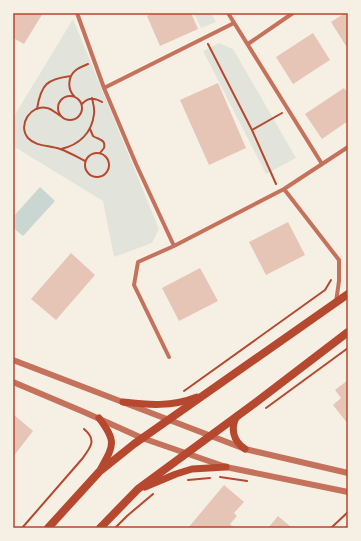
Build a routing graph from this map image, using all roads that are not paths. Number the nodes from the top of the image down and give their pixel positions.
1 (77, 13) edge
2 (228, 13) edge
3 (293, 13) edge
4 (234, 23) junction
5 (248, 44) junction
6 (104, 88) junction
7 (348, 146) edge
8 (322, 164) junction
9 (284, 189) junction
10 (174, 246) junction
11 (348, 294) edge
12 (336, 302) junction
13 (348, 332) edge
14 (169, 357) dead end
15 (13, 360) edge
16 (13, 382) edge
17 (211, 390) junction
18 (123, 402) junction
19 (237, 416) junction
20 (99, 418) junction
21 (168, 420) junction
22 (209, 436) junction
23 (142, 438) junction
24 (245, 449) junction
25 (186, 453) junction
26 (226, 467) junction
27 (99, 472) junction
28 (348, 473) edge
29 (348, 492) edge
30 (130, 497) junction
31 (48, 528) edge
32 (100, 528) edge

1 - 6 street
2 - 4 street
3 - 5 street
4 - 5 street
4 - 6 street
5 - 8 street
6 - 10 street
7 - 8 street
8 - 9 street
9 - 10 street
9 - 12 street
10 - 14 street
11 - 12 main road
12 - 17 main road
13 - 19 main road
15 - 18 street
16 - 20 street
17 - 18 main road
17 - 21 main road
18 - 21 street
19 - 22 main road
19 - 24 main road
20 - 23 street
20 - 27 main road
21 - 22 street
21 - 23 main road
22 - 24 street
22 - 25 main road
23 - 25 street
23 - 27 main road
24 - 28 street
25 - 26 street
25 - 30 main road
26 - 29 street
26 - 30 main road
27 - 31 main road
30 - 32 main road

